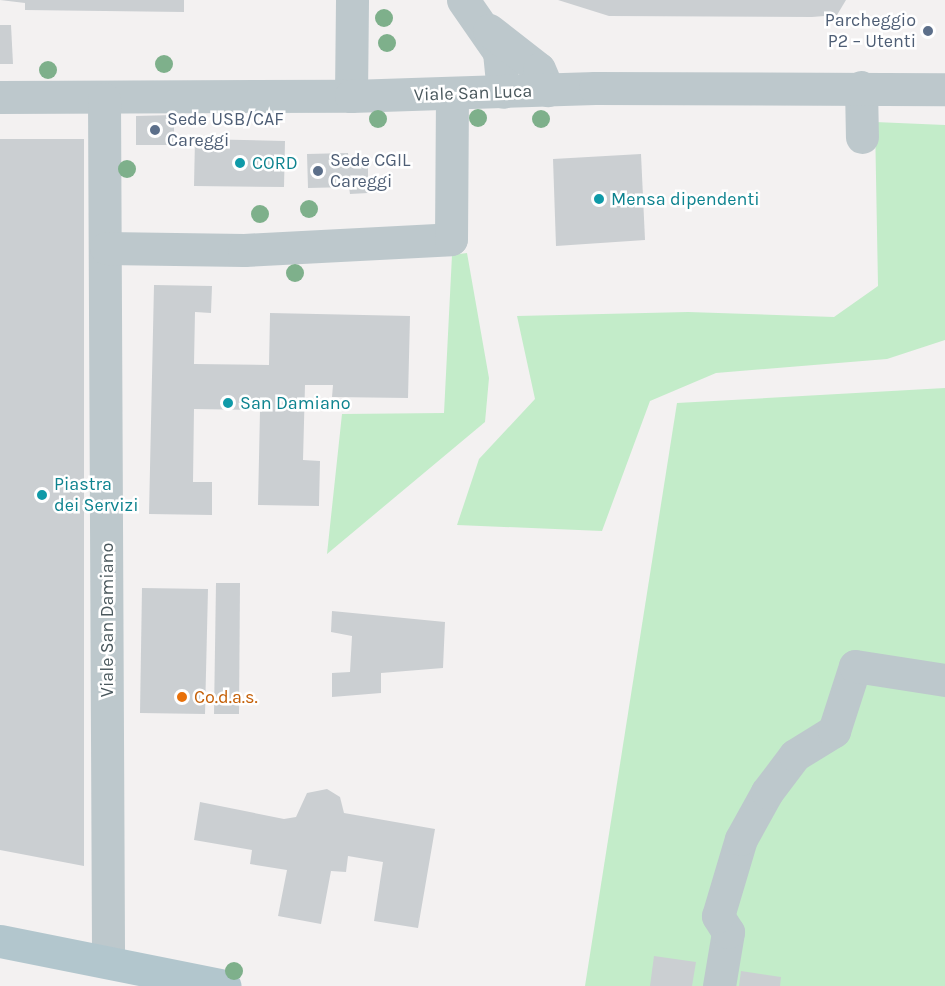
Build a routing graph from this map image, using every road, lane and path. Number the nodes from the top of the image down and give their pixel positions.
1 (352, 0) edge
2 (463, 0) edge
3 (483, 25) junction
4 (861, 87) junction
5 (945, 88) edge
6 (548, 90) junction
7 (503, 92) junction
8 (452, 94) junction
9 (351, 96) junction
10 (0, 97) edge
11 (104, 99) junction
12 (862, 136) dead end
13 (106, 248) junction
14 (945, 680) edge
15 (0, 941) edge
16 (108, 961) junction
17 (206, 984) edge
18 (719, 986) edge

1 - 9 lane
2 - 3 lane
3 - 6 lane
3 - 7 lane
4 - 5 lane, Viale San Luca
4 - 6 lane, Viale San Luca
4 - 12 lane
6 - 7 lane, Viale San Luca
7 - 8 lane, Viale San Luca
8 - 9 lane, Viale San Luca
8 - 13 lane
9 - 11 lane, Viale San Luca
10 - 11 lane, Viale San Luca
11 - 13 lane, Viale San Damiano
13 - 16 lane, Viale San Damiano
14 - 18 lane
15 - 16 main road
16 - 17 main road

